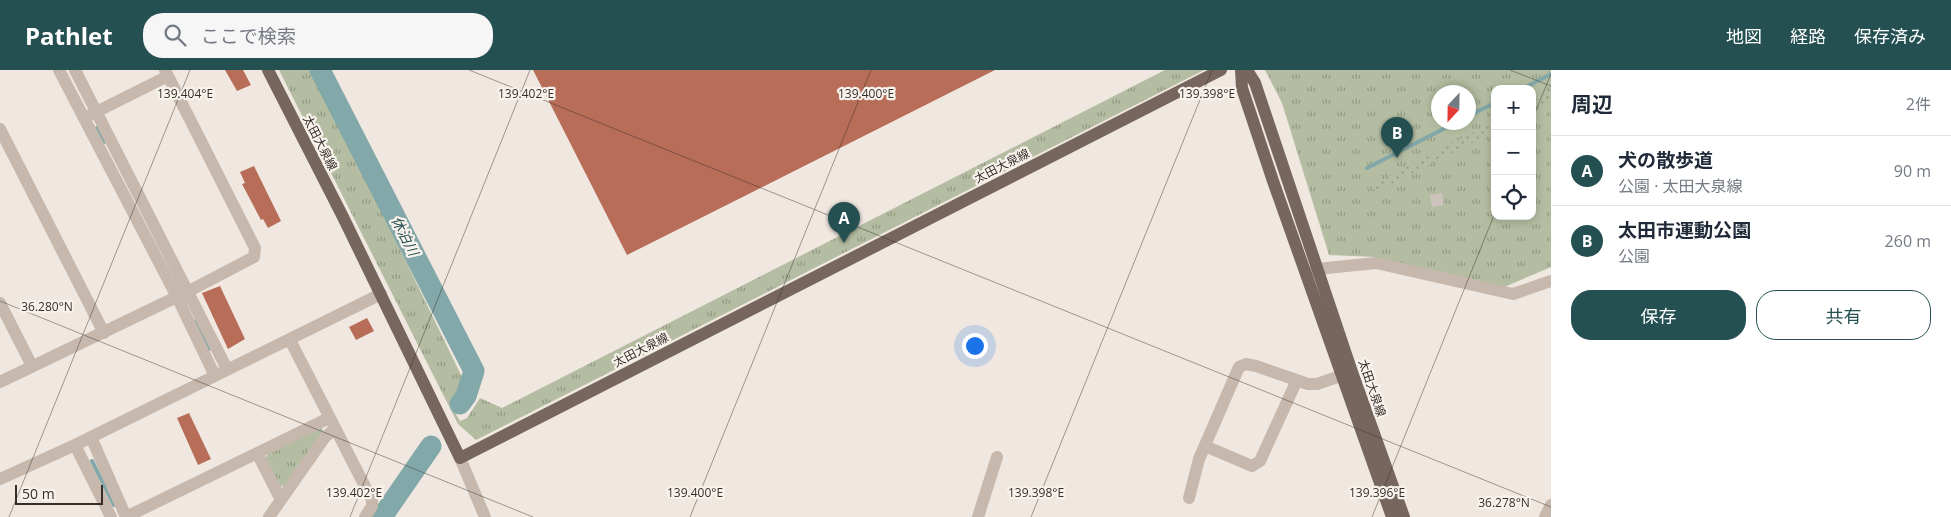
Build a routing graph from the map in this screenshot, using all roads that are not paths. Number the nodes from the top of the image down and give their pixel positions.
1 (59, 70) edge
2 (75, 70) edge
3 (268, 70) edge
4 (1221, 70) edge
5 (1241, 70) edge
6 (1247, 70) edge
7 (166, 73) edge
8 (96, 112) junction
9 (84, 118) junction
10 (0, 128) edge
11 (1312, 271) junction
12 (1551, 280) edge
13 (189, 292) junction
14 (381, 294) junction
15 (177, 297) junction
16 (0, 304) edge
17 (104, 333) junction
18 (290, 340) junction
19 (32, 366) junction
20 (227, 369) junction
21 (1346, 374) junction
22 (215, 376) junction
23 (1297, 380) junction
24 (0, 382) edge
25 (332, 423) junction
26 (91, 437) junction
27 (75, 445) junction
28 (1205, 446) junction
29 (257, 453) junction
30 (997, 457) dead end
31 (460, 458) junction
32 (0, 479) edge
33 (1189, 498) dead end
34 (281, 500) junction
35 (1551, 505) edge
36 (111, 517) edge
37 (126, 517) edge
38 (269, 517) edge
39 (365, 517) edge
40 (484, 517) edge
41 (978, 517) edge
42 (1392, 517) edge
43 (1404, 517) edge
44 (1545, 517) edge

1 - 9 street
2 - 8 street
3 - 14 main road, 太田大泉線
4 - 31 main road, 太田大泉線
5 - 11 main road, 太田大泉線
6 - 11 main road, 太田大泉線
7 - 8 street
7 - 13 street
8 - 9 street
8 - 13 street
9 - 15 street
10 - 17 street
11 - 12 street
11 - 21 main road, 太田大泉線
13 - 15 street
13 - 20 street
14 - 18 street
14 - 31 main road, 太田大泉線
15 - 17 street
15 - 22 street
16 - 19 street
17 - 19 street
18 - 20 street
18 - 25 street
19 - 24 street
20 - 22 street
21 - 23 street
21 - 42 main road, 太田大泉線
21 - 43 main road, 太田大泉線
22 - 26 street
23 - 28 street
23 - 28 street
25 - 29 street
25 - 34 street
25 - 39 street
26 - 27 street
26 - 37 street
27 - 32 street
27 - 36 street
28 - 33 street
29 - 34 street
29 - 37 street
30 - 41 street
31 - 40 street
34 - 38 street
35 - 44 street

